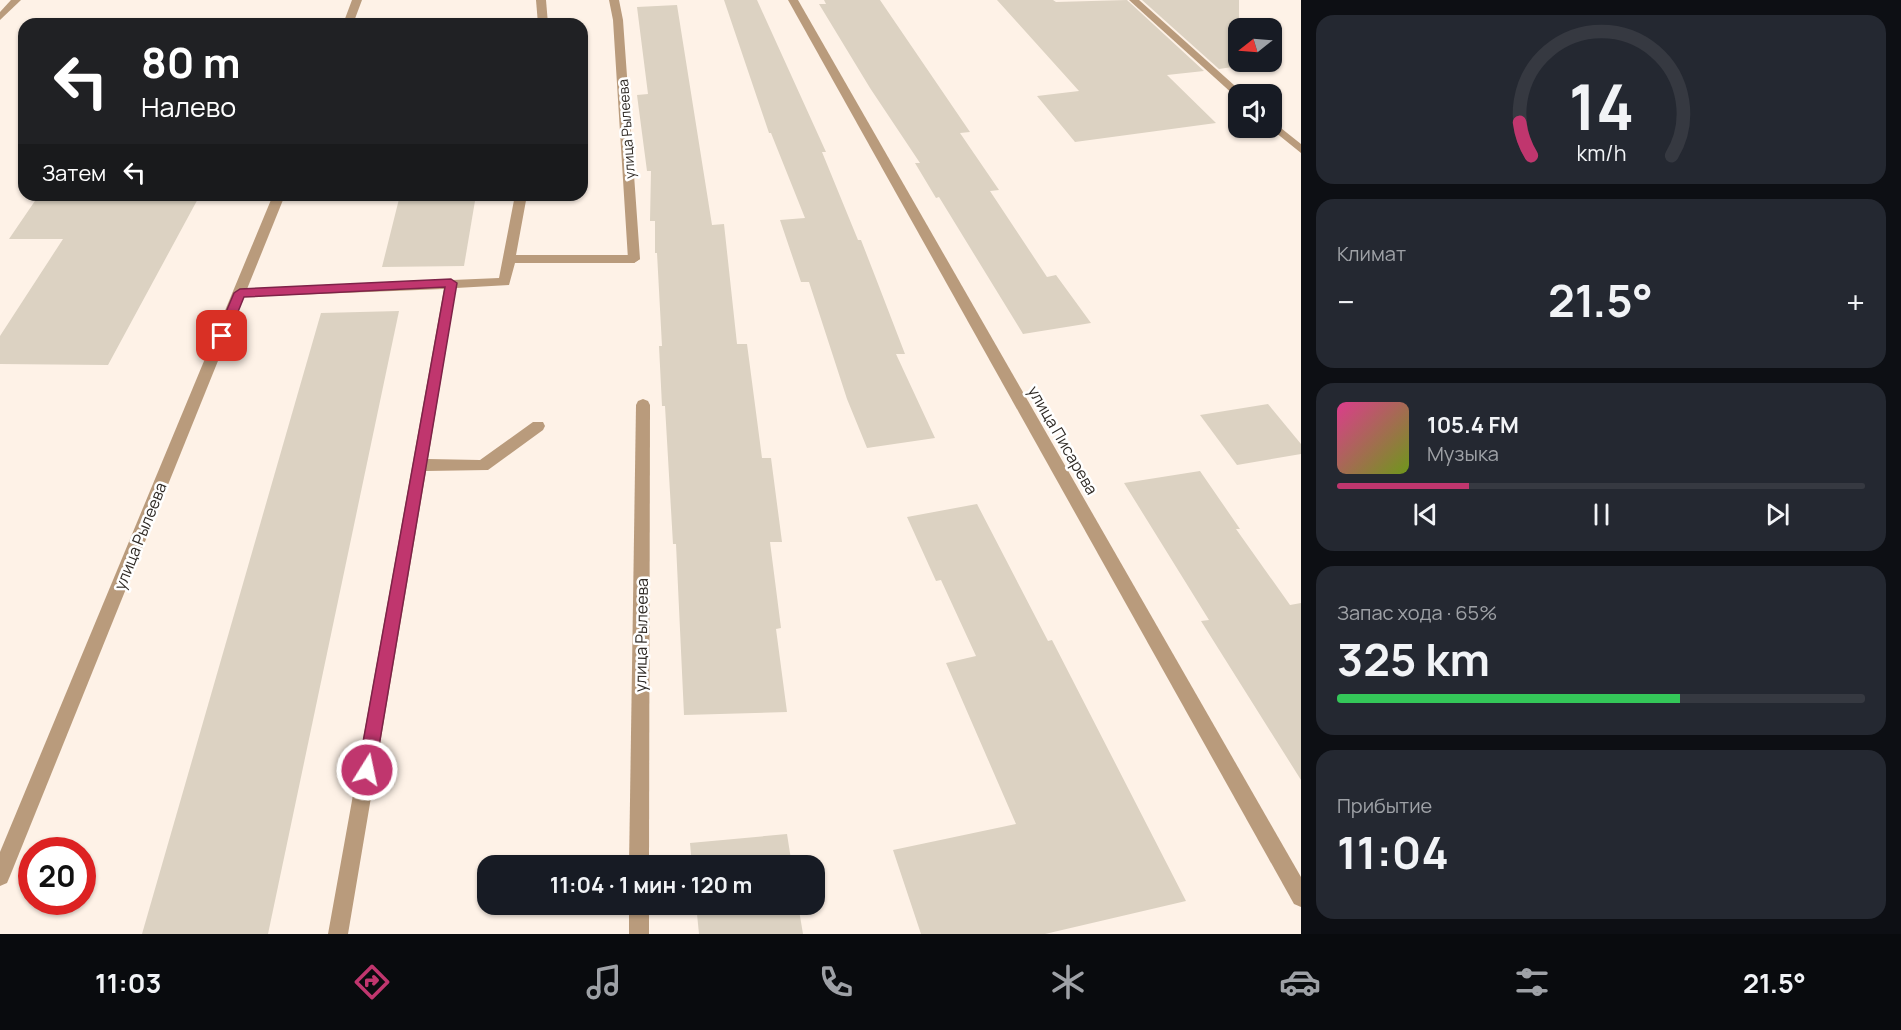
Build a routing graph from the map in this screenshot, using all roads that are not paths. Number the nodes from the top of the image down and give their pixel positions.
1 (16, 0) edge
2 (357, 0) edge
3 (541, 0) edge
4 (614, 0) edge
5 (793, 0) edge
6 (1134, 0) edge
7 (0, 17) edge
8 (350, 18) edge
9 (542, 18) edge
10 (1228, 84) edge
11 (1282, 133) edge
12 (1301, 150) edge
13 (277, 201) edge
14 (520, 201) edge
15 (509, 260) junction
16 (451, 283) junction
17 (240, 293) junction
18 (643, 405) dead end
19 (538, 426) dead end
20 (419, 465) junction
21 (639, 855) edge
22 (0, 876) edge
23 (1301, 897) edge
24 (639, 915) edge
25 (338, 934) edge
26 (639, 934) edge

1 - 7 street
2 - 8 street
3 - 9 street
4 - 15 street, улица Рылеева
5 - 23 street, улица Писарева
6 - 10 street
11 - 12 street
13 - 17 street, улица Рылеева
14 - 15 street
15 - 16 street
16 - 17 street
16 - 20 street
17 - 22 street, улица Рылеева
18 - 21 street, улица Рылеева
19 - 20 street
20 - 25 street
24 - 26 street

